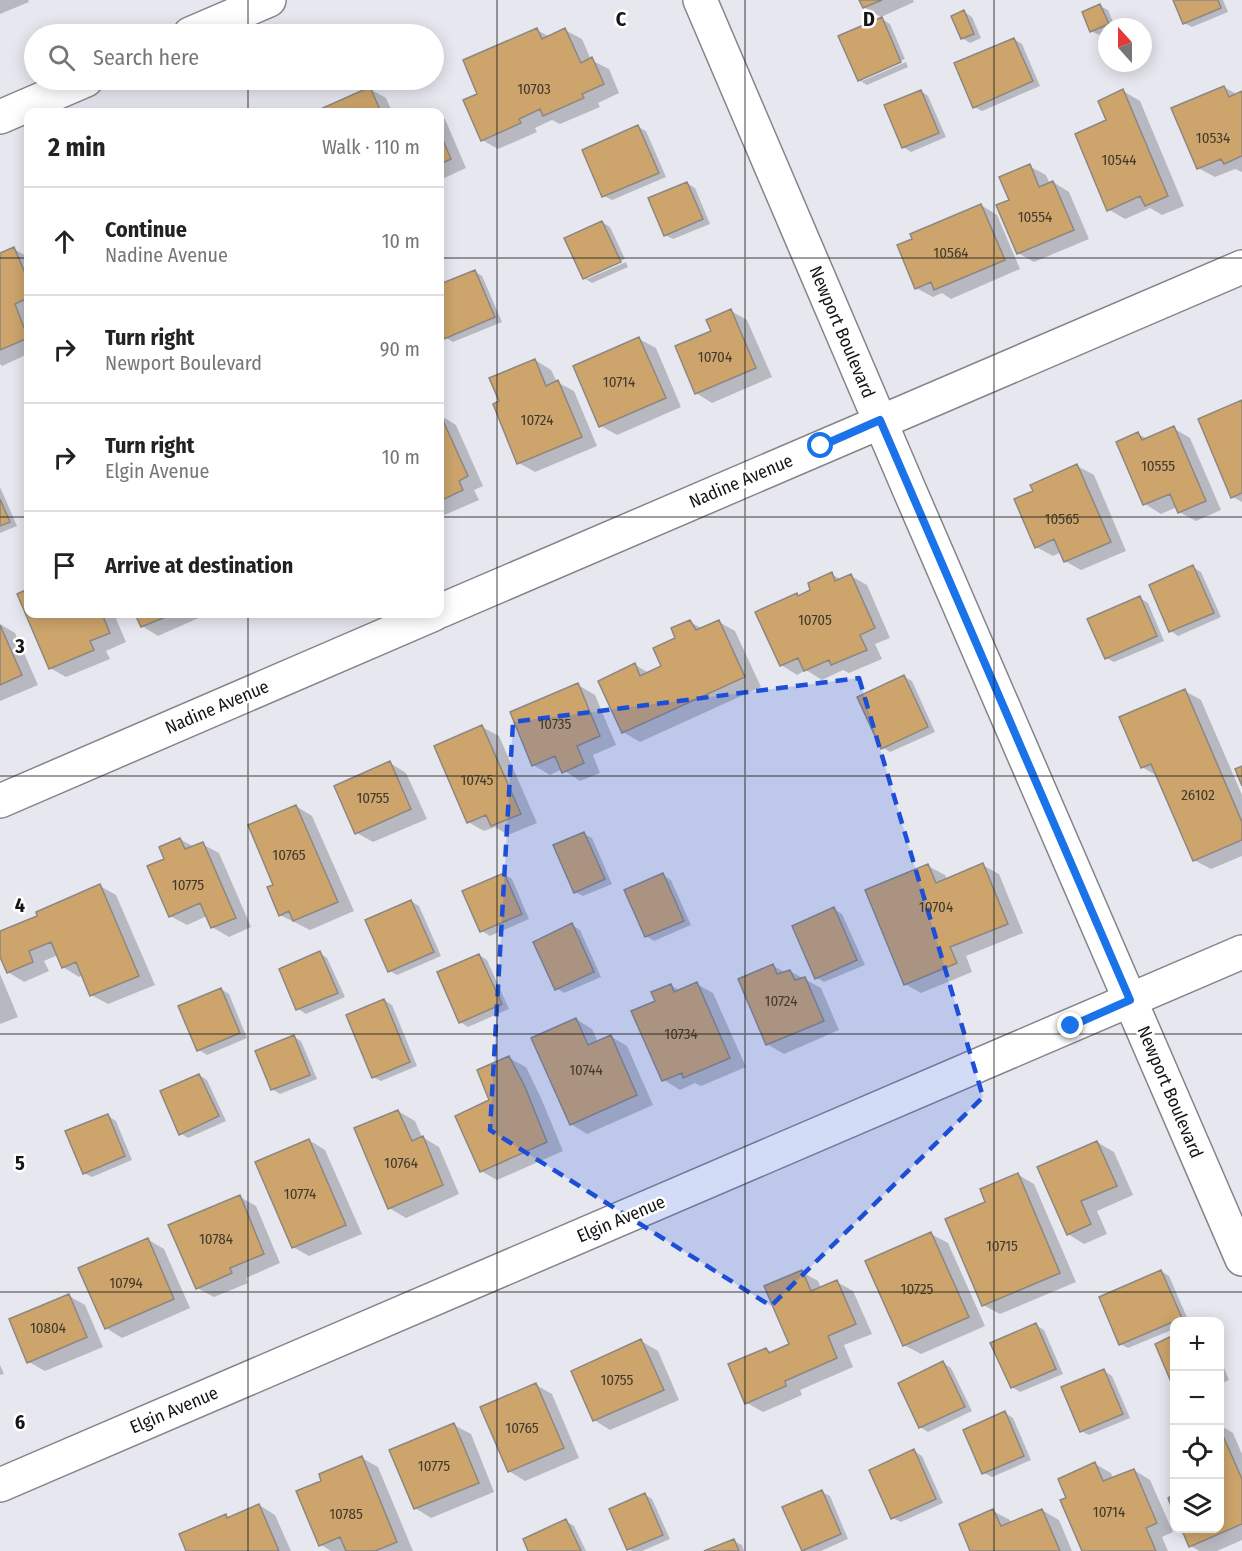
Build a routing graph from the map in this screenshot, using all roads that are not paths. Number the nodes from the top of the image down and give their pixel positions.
1 (269, 0) edge
2 (700, 0) edge
3 (213, 24) edge
4 (63, 90) edge
5 (0, 117) edge
6 (1242, 267) edge
7 (880, 420) junction
8 (444, 609) edge
9 (425, 618) edge
10 (0, 801) edge
11 (1242, 952) edge
12 (1130, 1000) junction
13 (1242, 1259) edge
14 (0, 1485) edge

1 - 3 street
2 - 7 street, Newport Boulevard
4 - 5 street
6 - 7 street, Nadine Avenue
7 - 8 street, Nadine Avenue
7 - 12 street, Newport Boulevard
9 - 10 street, Nadine Avenue
11 - 12 street, Elgin Avenue
12 - 13 street, Newport Boulevard
12 - 14 street, Elgin Avenue

